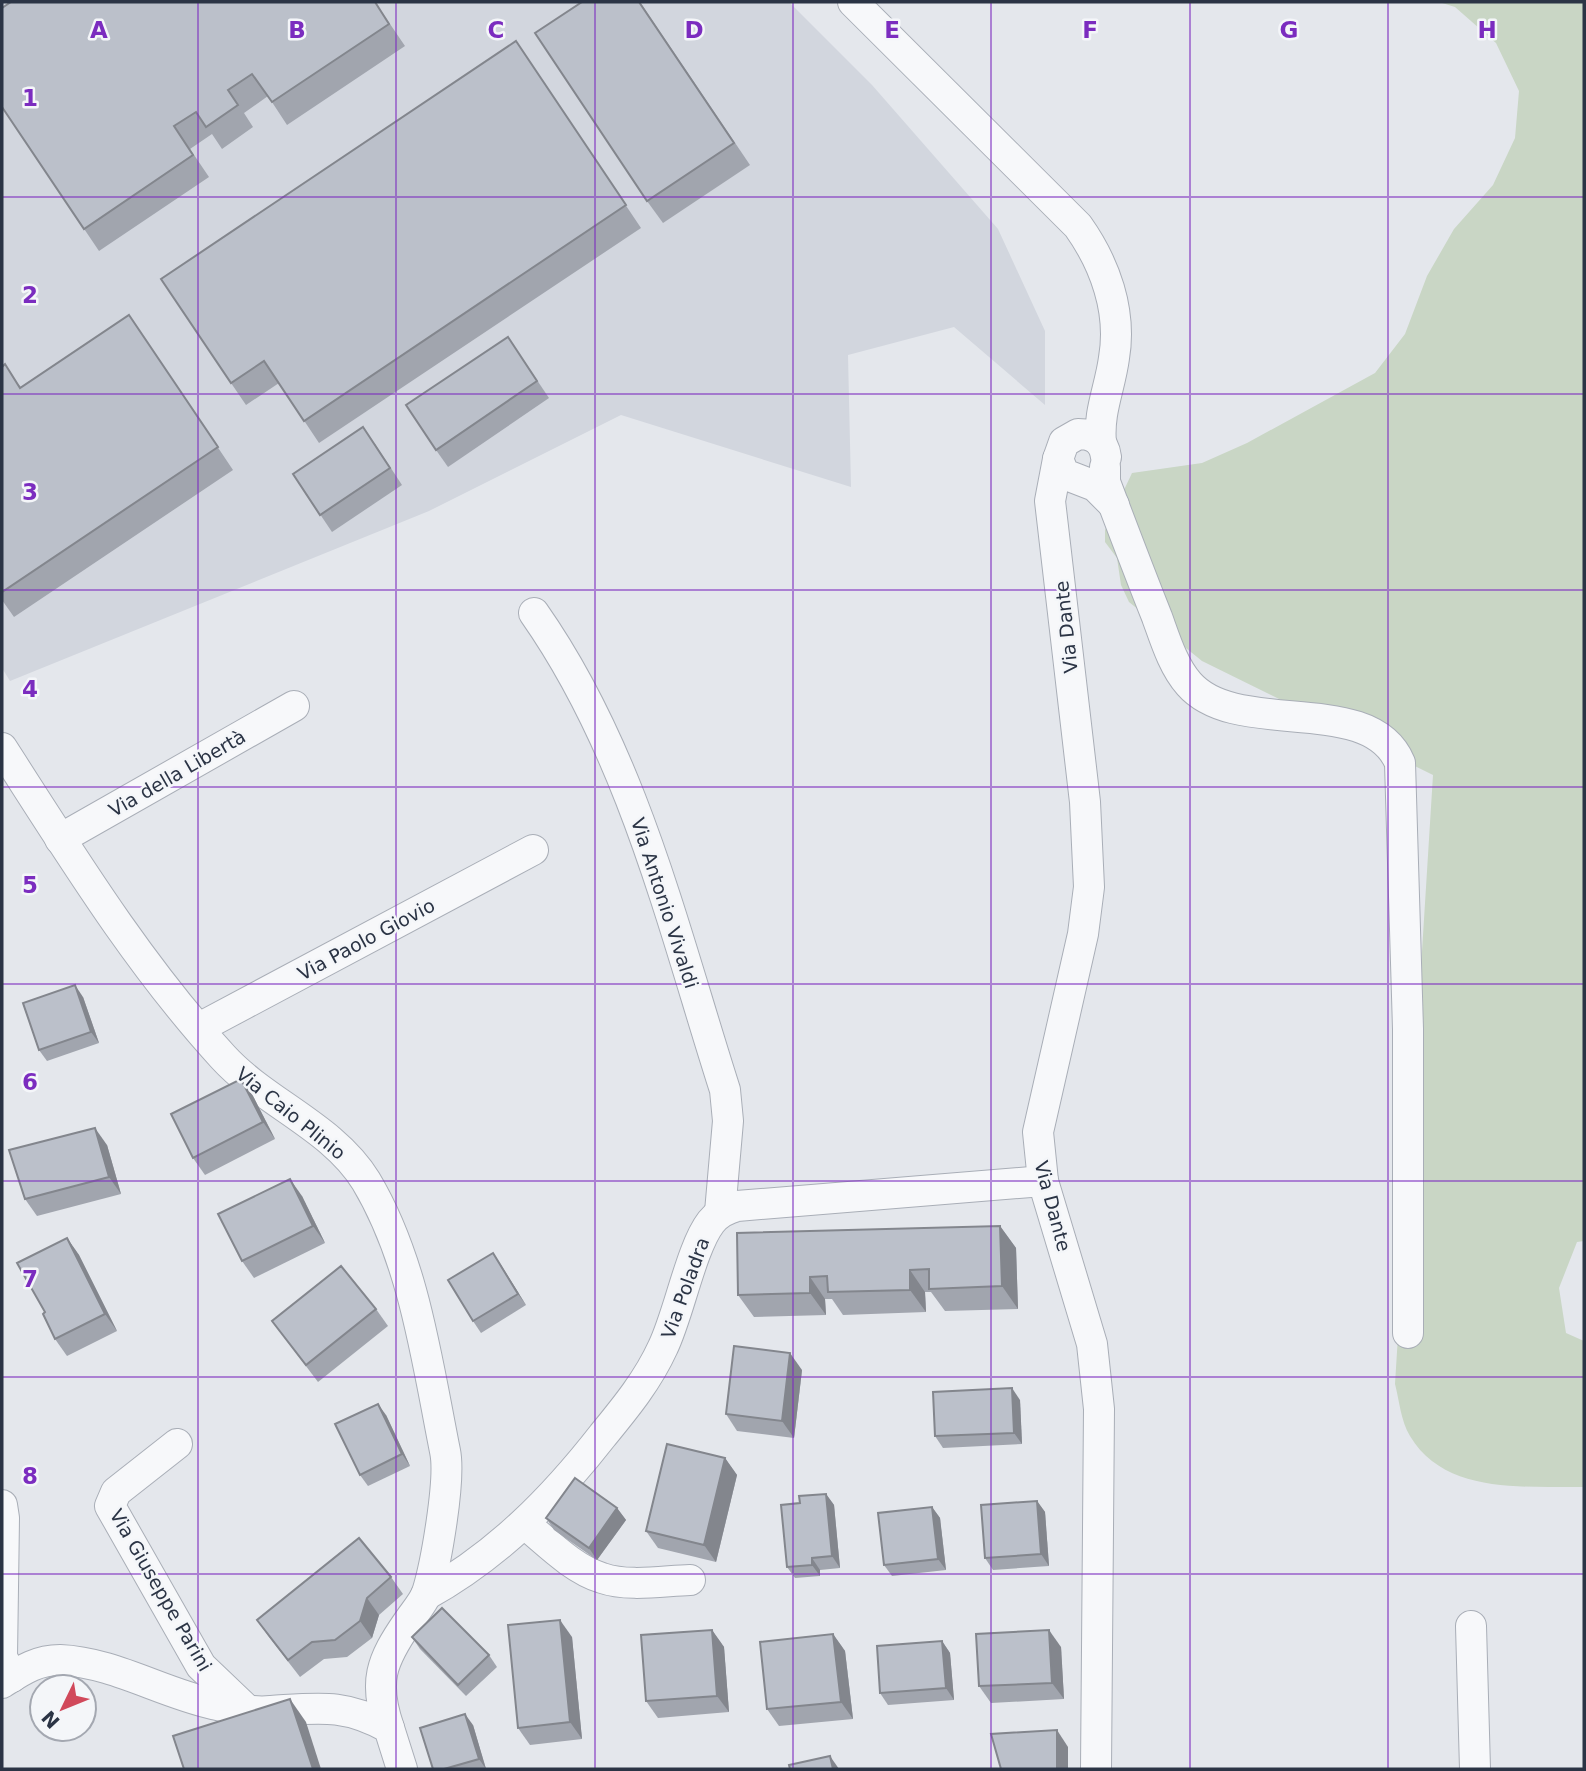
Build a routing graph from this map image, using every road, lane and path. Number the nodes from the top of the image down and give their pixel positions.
1 (853, 2) edge
2 (1106, 390) junction
3 (1064, 448) junction
4 (1093, 468) junction
5 (1054, 521) junction
6 (534, 613) dead end
7 (294, 706) dead end
8 (2, 748) edge
9 (61, 839) junction
10 (534, 850) dead end
11 (199, 1028) junction
12 (1043, 1181) junction
13 (720, 1212) junction
14 (1408, 1333) dead end
15 (177, 1444) dead end
16 (2, 1505) edge
17 (525, 1524) junction
18 (690, 1580) dead end
19 (426, 1595) junction
20 (1471, 1626) dead end
21 (7, 1680) edge
22 (247, 1710) junction
23 (389, 1728) junction
24 (401, 1769) edge
25 (1096, 1769) edge
26 (1475, 1769) edge

1 - 2 street
2 - 3 street
2 - 4 street
3 - 4 street
3 - 4 street
3 - 5 street, Via Dante
4 - 5 street
4 - 14 street
5 - 12 street, Via Dante
6 - 13 street, Via Antonio Vivaldi
7 - 9 street, Via della Libertà
8 - 9 street, Via Caio Plinio
9 - 11 street, Via Caio Plinio
10 - 11 street, Via Paolo Giovio
11 - 19 street, Via Caio Plinio
12 - 13 street
12 - 25 street, Via Dante
13 - 17 street, Via Poladra
15 - 22 street, Via Giuseppe Parini
16 - 21 street
17 - 18 street
17 - 19 street, Via Poladra
19 - 23 street, Via Caio Plinio
20 - 26 street
21 - 22 street
22 - 23 street
23 - 24 street, Via Caio Plinio

